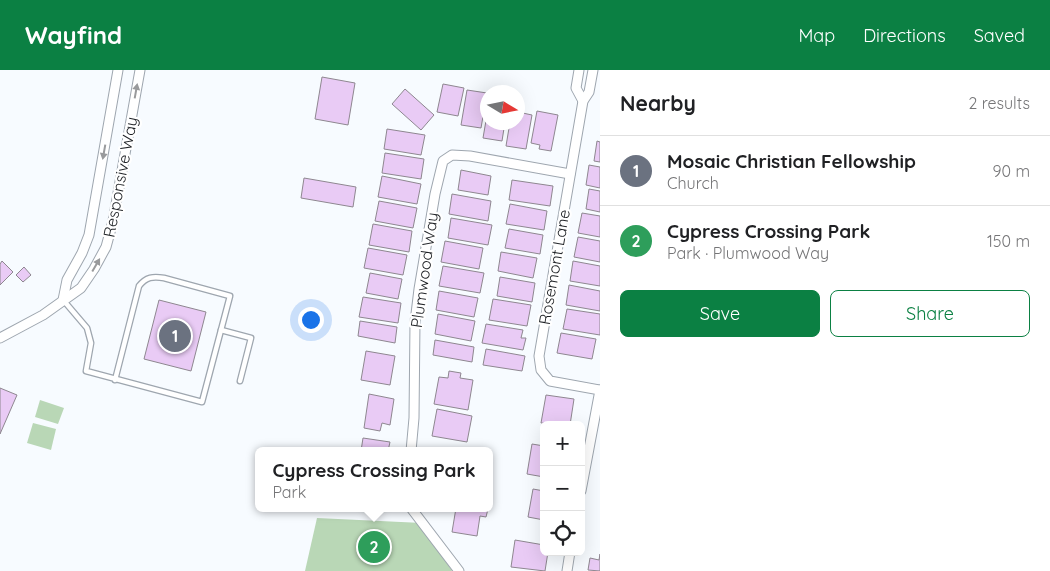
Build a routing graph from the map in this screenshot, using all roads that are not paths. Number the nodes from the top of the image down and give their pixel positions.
1 (118, 70) edge
2 (140, 70) edge
3 (579, 70) edge
4 (593, 70) edge
5 (583, 101) junction
6 (570, 174) junction
7 (63, 300) junction
8 (221, 330) junction
9 (0, 338) edge
10 (115, 380) junction
11 (240, 381) dead end
12 (600, 390) edge
13 (411, 447) edge
14 (585, 470) edge
15 (414, 512) edge
16 (569, 556) edge
17 (459, 571) edge
18 (567, 571) edge

1 -> 7 street, Responsive Way
7 -> 2 street, Responsive Way
3 - 5 street, Rosemont Lane
4 - 5 street, Rosemont Lane
5 - 6 street, Rosemont Lane
6 - 12 street, Rosemont Lane
6 - 13 street, Plumwood Way
7 - 9 street
7 - 10 lane
8 - 10 lane
8 - 10 lane
8 - 11 lane
12 - 14 street
15 - 17 street
16 - 18 street

